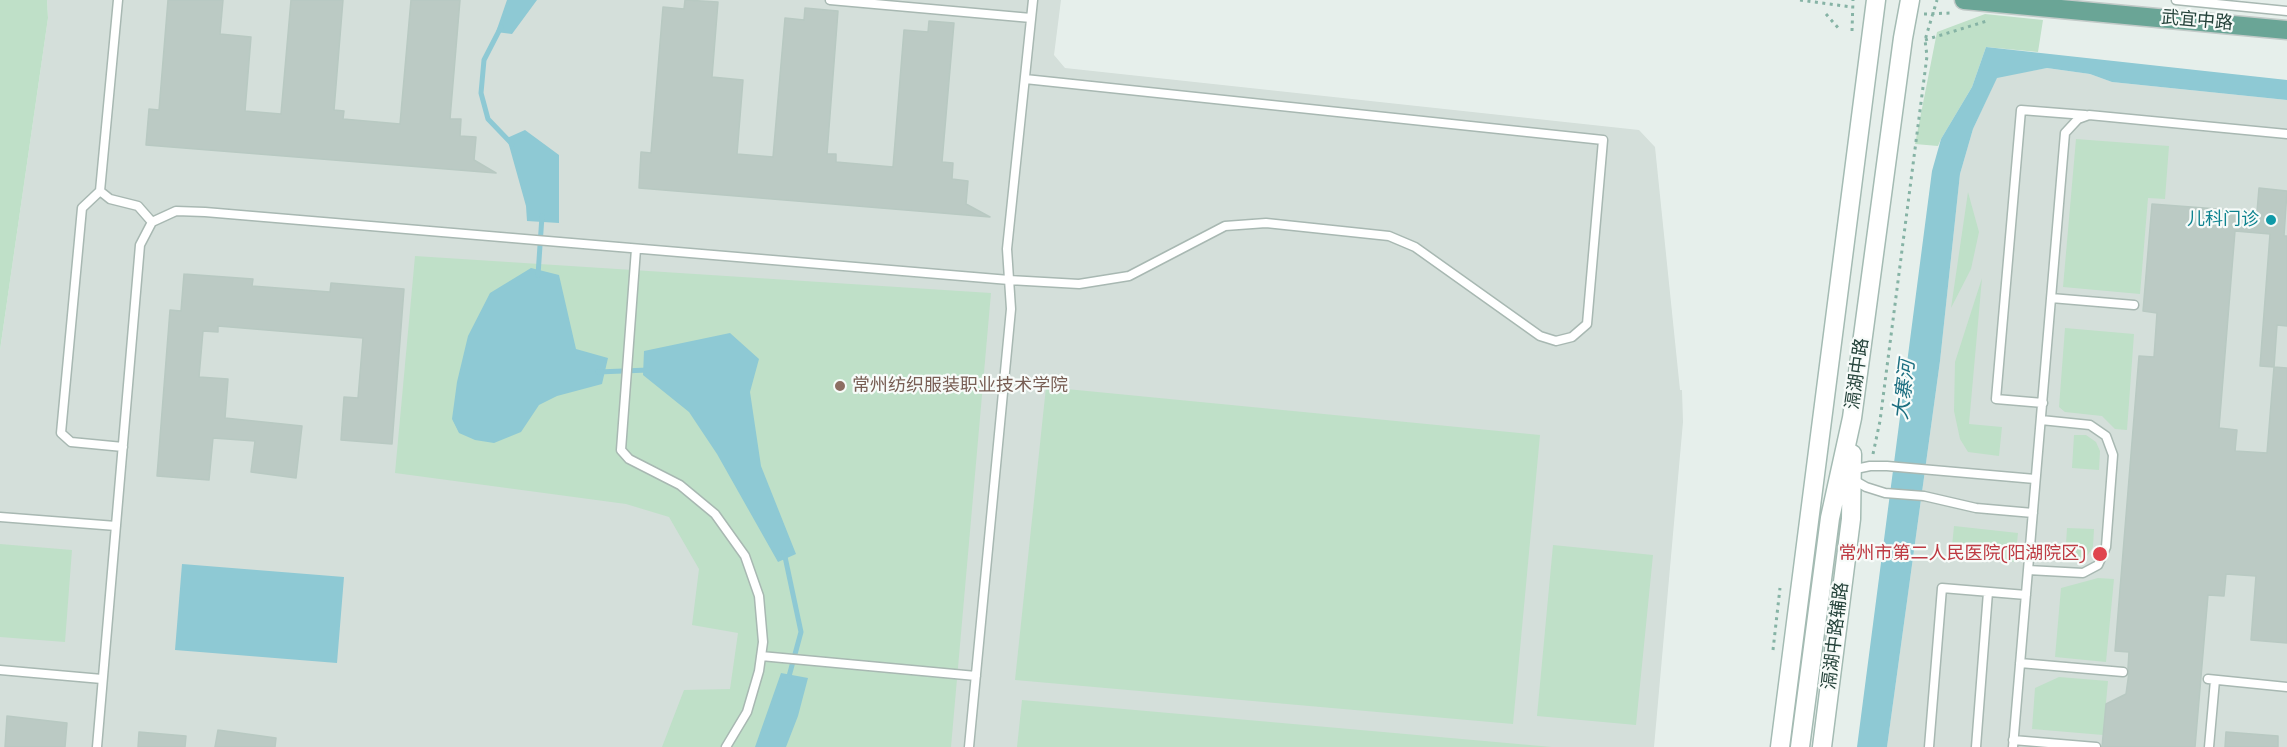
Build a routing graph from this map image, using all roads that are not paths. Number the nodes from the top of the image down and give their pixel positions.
1 (118, 0) edge
2 (830, 0) edge
3 (1033, 0) edge
4 (1876, 0) edge
5 (1910, 0) edge
6 (1964, 0) edge
7 (2176, 0) edge
8 (2287, 11) edge
9 (1031, 18) junction
10 (2287, 30) edge
11 (1024, 79) junction
12 (2089, 115) junction
13 (2287, 134) edge
14 (100, 191) junction
15 (152, 222) junction
16 (636, 249) junction
17 (1009, 280) junction
18 (2051, 298) junction
19 (2134, 305) dead end
20 (2043, 403) junction
21 (2042, 420) junction
22 (123, 447) junction
23 (1848, 474) junction
24 (2035, 479) junction
25 (2033, 513) junction
26 (0, 517) edge
27 (116, 526) junction
28 (2028, 570) junction
29 (1989, 592) junction
30 (2026, 595) junction
31 (761, 656) junction
32 (2020, 663) junction
33 (0, 670) edge
34 (2123, 672) dead end
35 (976, 676) junction
36 (102, 679) junction
37 (2287, 687) edge
38 (2013, 743) edge
39 (97, 747) edge
40 (726, 747) edge
41 (969, 747) edge
42 (1780, 747) edge
43 (1800, 747) edge
44 (1822, 747) edge
45 (1929, 747) edge
46 (1976, 747) edge
47 (2096, 747) edge
48 (2209, 747) edge

1 - 14 lane
2 - 9 lane
3 - 9 lane
4 - 42 main road, 滆湖中路
5 - 23 main road, 滆湖中路
6 - 10 main road, 武宜中路
7 - 8 lane
9 - 11 lane
11 - 17 lane
11 - 17 lane
12 - 13 lane
12 - 18 lane
12 - 20 lane
14 - 15 lane
14 - 22 lane
15 - 16 lane
15 - 22 lane
16 - 17 lane
16 - 31 lane
17 - 35 lane
18 - 19 lane
18 - 20 lane
20 - 21 lane
21 - 24 lane
21 - 28 lane
22 - 27 lane
23 - 24 lane
23 - 25 lane
23 - 43 main road, 滆湖中路
23 - 44 main road, 滆湖中路辅路
24 - 25 lane
25 - 28 lane
26 - 27 lane
27 - 36 lane
28 - 30 lane
29 - 30 lane
29 - 45 lane
29 - 46 lane
30 - 32 lane
31 - 35 lane
31 - 40 lane
32 - 34 lane
32 - 38 lane
33 - 36 lane
35 - 41 lane
36 - 39 lane
37 - 48 lane
38 - 47 lane

